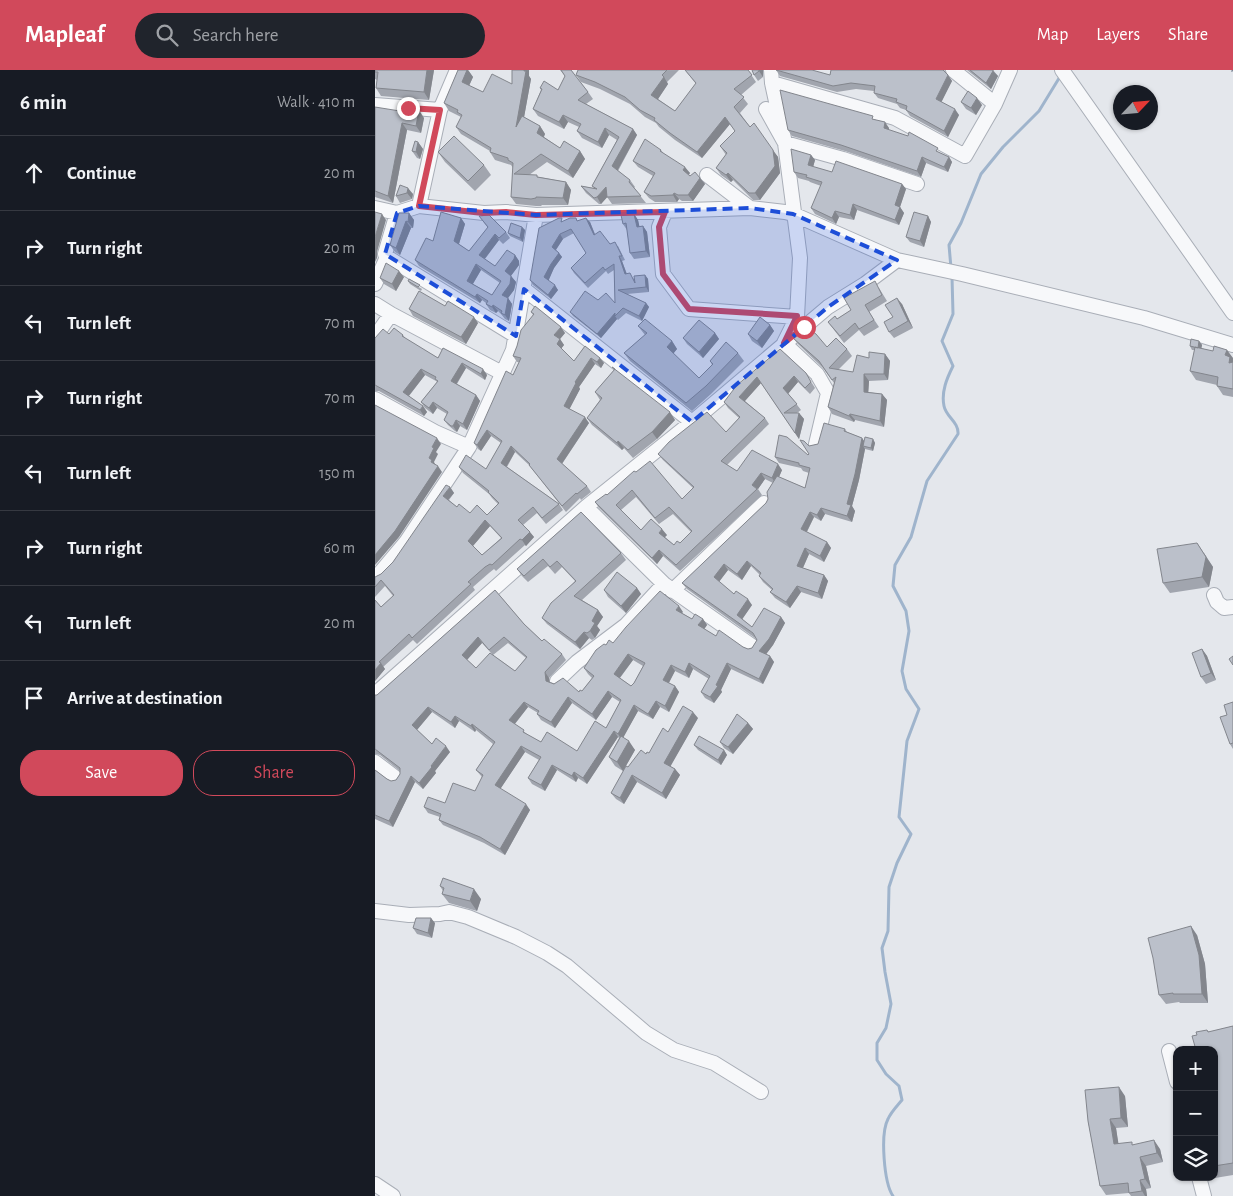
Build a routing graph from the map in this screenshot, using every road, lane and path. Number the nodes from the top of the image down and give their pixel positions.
1 (457, 70) edge
2 (953, 70) edge
3 (1010, 70) edge
4 (1062, 70) edge
5 (772, 77) edge
6 (995, 104) junction
7 (375, 105) edge
8 (766, 109) dead end
9 (440, 110) junction
10 (785, 144) junction
11 (707, 175) dead end
12 (917, 184) dead end
13 (419, 206) junction
14 (375, 208) edge
15 (750, 208) junction
16 (665, 212) junction
17 (397, 213) junction
18 (793, 214) junction
19 (536, 215) junction
20 (387, 256) junction
21 (897, 260) junction
22 (375, 284) edge
23 (524, 289) junction
24 (375, 304) edge
25 (1233, 313) edge
26 (391, 314) junction
27 (797, 316) junction
28 (516, 336) junction
29 (375, 337) edge
30 (784, 343) junction
31 (1233, 345) edge
32 (502, 373) junction
33 (375, 399) edge
34 (692, 422) junction
35 (817, 444) edge
36 (469, 448) junction
37 (764, 503) edge
38 (586, 507) junction
39 (375, 576) edge
40 (668, 588) junction
41 (1214, 594) dead end
42 (1233, 607) edge
43 (752, 646) edge
44 (557, 681) edge
45 (375, 694) edge
46 (375, 762) edge
47 (396, 778) edge
48 (375, 911) edge
49 (1169, 1051) dead end
50 (1173, 1066) edge
51 (761, 1092) dead end
52 (1200, 1181) edge
53 (375, 1184) edge
54 (393, 1196) edge
55 (1204, 1196) edge

1 - 9 street
2 - 6 street
3 - 6 street
4 - 25 street
5 - 6 street
5 - 10 street
7 - 9 street
8 - 10 street
9 - 13 street
10 - 12 street
10 - 18 street
11 - 15 street
13 - 17 street
13 - 19 street
14 - 17 street
15 - 16 street
15 - 18 street
16 - 19 street
16 - 27 street
17 - 20 street
18 - 21 street
18 - 27 street
19 - 23 street
20 - 22 street
20 - 28 street
21 - 30 street
21 - 31 street
23 - 28 street
23 - 34 street
24 - 26 street
26 - 29 street
26 - 32 street
27 - 30 street
28 - 32 street
30 - 34 street
30 - 35 street
32 - 36 street
33 - 36 street
34 - 38 street
36 - 39 street
37 - 40 street
38 - 40 street
38 - 45 street
40 - 43 street
40 - 44 street
41 - 42 street
46 - 47 street
48 - 51 street
49 - 50 street
52 - 55 street
53 - 54 street

